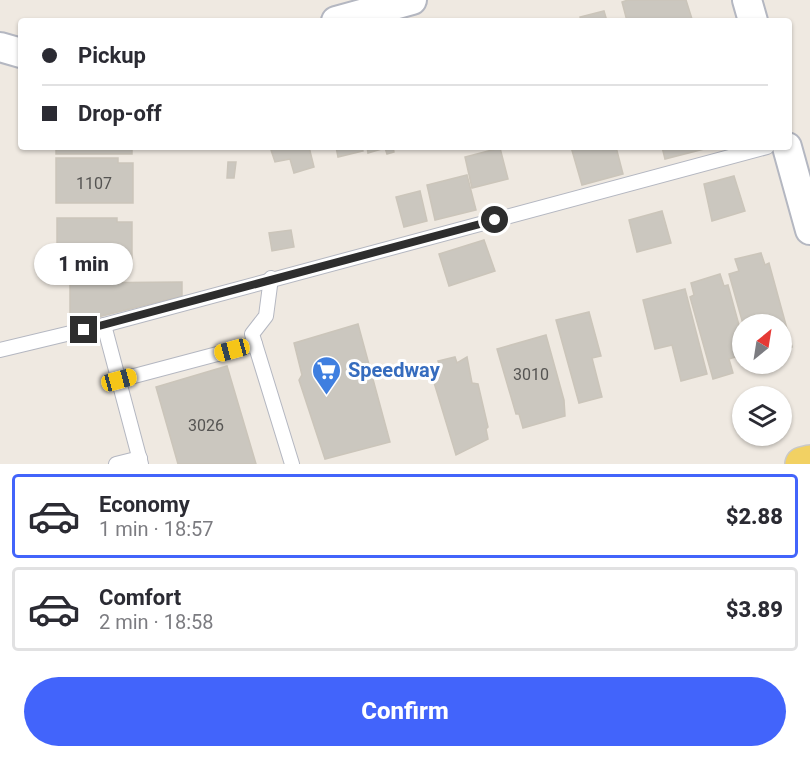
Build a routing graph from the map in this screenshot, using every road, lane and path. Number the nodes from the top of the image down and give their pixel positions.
1 (412, 0) edge
2 (747, 0) edge
3 (347, 18) edge
4 (752, 18) edge
5 (0, 47) edge
6 (18, 52) edge
7 (756, 150) edge
8 (788, 150) edge
9 (810, 230) edge
10 (272, 278) junction
11 (104, 325) junction
12 (255, 344) junction
13 (0, 350) edge
14 (119, 380) junction
15 (140, 461) edge
16 (810, 462) edge
17 (116, 464) edge
18 (292, 464) edge
19 (802, 464) edge

1 - 3 street
2 - 4 street
5 - 6 street
7 - 10 lane
8 - 9 street
10 - 11 lane
10 - 12 lane
11 - 13 lane
11 - 14 lane
12 - 14 lane
12 - 18 lane
14 - 15 lane
15 - 17 lane
16 - 19 main road

